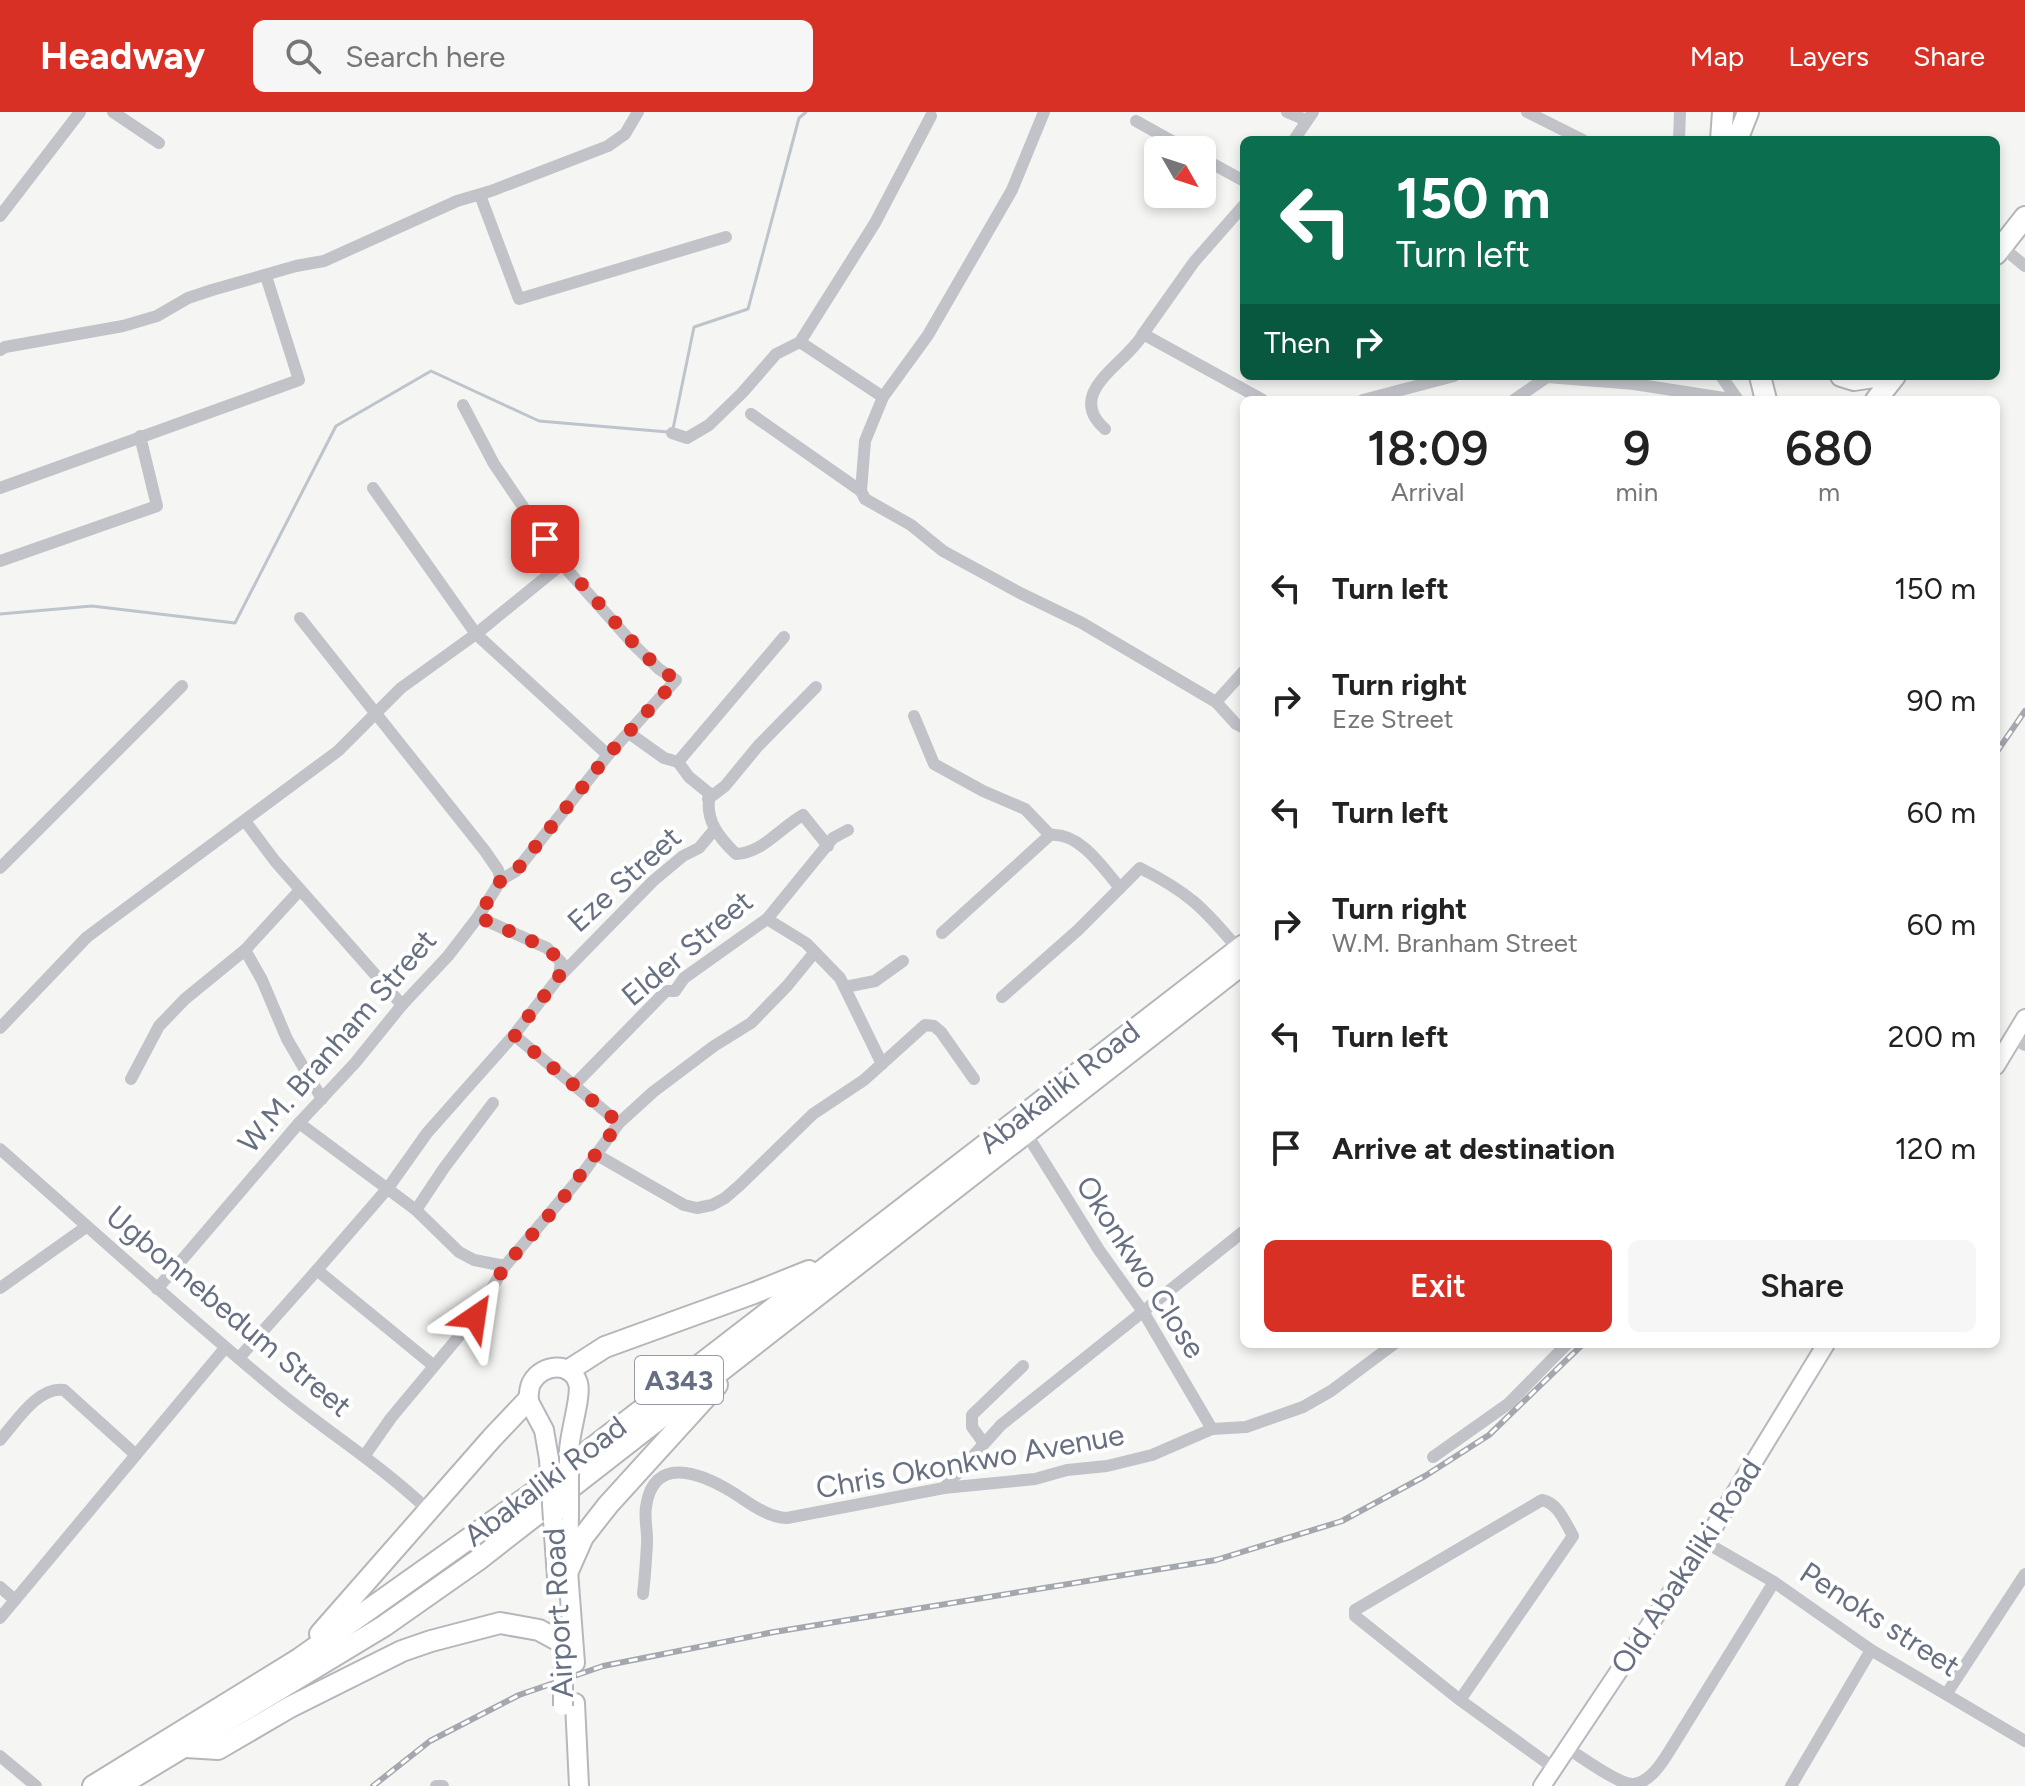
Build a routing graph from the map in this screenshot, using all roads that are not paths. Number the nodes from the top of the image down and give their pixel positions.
1 (80, 112) edge
2 (113, 112) edge
3 (638, 112) edge
4 (1044, 112) edge
5 (1287, 112) edge
6 (1527, 112) edge
7 (1680, 112) edge
8 (1723, 112) edge
9 (1748, 112) edge
10 (931, 116) dead end
11 (1309, 116) edge
12 (1136, 121) dead end
13 (1163, 136) edge
14 (1296, 136) edge
15 (1575, 136) edge
16 (1679, 136) edge
17 (1721, 136) edge
18 (1739, 136) edge
19 (159, 143) dead end
20 (1216, 166) edge
21 (1240, 179) edge
22 (480, 195) junction
23 (1240, 209) edge
24 (0, 216) edge
25 (2025, 217) edge
26 (726, 237) dead end
27 (2000, 249) edge
28 (2000, 251) edge
29 (2025, 266) edge
30 (266, 276) junction
31 (1143, 334) junction
32 (800, 342) junction
33 (0, 350) edge
34 (1439, 380) edge
35 (1540, 380) edge
36 (1590, 380) edge
37 (1892, 380) edge
38 (1256, 396) edge
39 (1378, 396) edge
40 (1519, 396) edge
41 (1712, 396) edge
42 (1879, 396) edge
43 (883, 397) junction
44 (463, 405) dead end
45 (751, 414) dead end
46 (1105, 429) dead end
47 (672, 433) dead end
48 (140, 436) junction
49 (0, 488) edge
50 (373, 488) dead end
51 (861, 491) junction
52 (0, 561) edge
53 (562, 564) junction
54 (300, 618) dead end
55 (476, 634) junction
56 (784, 637) dead end
57 (1240, 675) edge
58 (182, 686) dead end
59 (816, 687) dead end
60 (1216, 702) junction
61 (375, 715) junction
62 (914, 716) dead end
63 (1240, 726) edge
64 (629, 733) junction
65 (608, 755) junction
66 (678, 762) junction
67 (708, 799) junction
68 (245, 821) junction
69 (714, 830) junction
70 (848, 830) dead end
71 (1050, 835) junction
72 (828, 846) junction
73 (3, 861) edge
74 (501, 880) junction
75 (1120, 888) junction
76 (300, 890) junction
77 (478, 917) junction
78 (767, 919) junction
79 (942, 933) dead end
80 (245, 950) junction
81 (1240, 950) edge
82 (814, 953) junction
83 (1240, 954) edge
84 (1240, 954) edge
85 (903, 961) dead end
86 (559, 977) junction
87 (845, 987) junction
88 (1002, 997) dead end
89 (402, 1005) junction
90 (2025, 1018) edge
91 (0, 1028) edge
92 (514, 1035) junction
93 (2019, 1042) edge
94 (2000, 1062) edge
95 (882, 1064) junction
96 (131, 1079) dead end
97 (974, 1079) dead end
98 (574, 1085) junction
99 (322, 1099) junction
100 (493, 1103) dead end
101 (299, 1123) junction
102 (619, 1123) junction
103 (1026, 1133) junction
104 (0, 1149) edge
105 (597, 1155) junction
106 (388, 1188) junction
107 (416, 1210) junction
108 (86, 1227) junction
109 (1240, 1234) edge
110 (831, 1263) junction
111 (505, 1266) junction
112 (317, 1270) junction
113 (0, 1288) edge
114 (157, 1289) junction
115 (1144, 1313) junction
116 (753, 1344) junction
117 (225, 1348) junction
118 (1389, 1348) edge
119 (1563, 1348) edge
120 (1824, 1348) edge
121 (239, 1358) junction
122 (434, 1366) junction
123 (1023, 1366) dead end
124 (569, 1370) junction
125 (528, 1400) junction
126 (1212, 1429) junction
127 (0, 1440) edge
128 (983, 1442) junction
129 (136, 1455) junction
130 (365, 1455) junction
131 (1433, 1457) dead end
132 (944, 1488) junction
133 (428, 1510) junction
134 (561, 1516) junction
135 (1705, 1542) junction
136 (568, 1571) junction
137 (2025, 1574) edge
138 (1774, 1582) junction
139 (0, 1587) edge
140 (643, 1594) dead end
141 (15, 1600) junction
142 (0, 1618) edge
143 (561, 1642) junction
144 (1871, 1650) junction
145 (299, 1659) junction
146 (569, 1665) junction
147 (1947, 1693) junction
148 (1460, 1700) junction
149 (569, 1704) junction
150 (182, 1739) junction
151 (2025, 1741) edge
152 (1567, 1748) junction
153 (0, 1756) edge
154 (1554, 1768) junction
155 (36, 1786) edge
156 (93, 1786) edge
157 (119, 1786) edge
158 (436, 1786) edge
159 (443, 1786) edge
160 (566, 1786) edge
161 (579, 1786) edge
162 (1542, 1786) edge
163 (1791, 1786) edge

1 - 24 street
2 - 19 street
3 - 22 street
4 - 43 street
5 - 11 street
6 - 15 street
7 - 16 street
8 - 17 highway
9 - 18 highway
10 - 32 street
11 - 14 street
12 - 13 street
20 - 21 street
22 - 26 street
22 - 30 street
23 - 31 street
25 - 27 highway
28 - 29 street
30 - 33 street
30 - 48 street
31 - 38 street
31 - 46 street
32 - 43 street
32 - 47 street
34 - 39 street
35 - 40 street
36 - 41 street
37 - 42 highway
43 - 51 street
44 - 53 street
45 - 51 street
48 - 49 street
48 - 52 street
50 - 55 street
51 - 60 street
53 - 55 street
53 - 64 street, W.M. Branham Street
54 - 61 street
55 - 61 street
55 - 65 street
56 - 66 street
57 - 60 street
58 - 73 street
59 - 67 street
60 - 63 street
61 - 68 street
61 - 74 street
62 - 71 street
64 - 65 street, W.M. Branham Street
64 - 66 street
65 - 74 street, W.M. Branham Street
66 - 67 street
67 - 69 street
68 - 76 street
68 - 91 street
69 - 72 street
69 - 86 street, Eze Street
70 - 72 street, Elder Street
71 - 75 street
71 - 79 street
72 - 78 street, Elder Street
74 - 77 street, W.M. Branham Street
75 - 81 street
75 - 88 street
76 - 80 street
76 - 89 street
77 - 86 street
77 - 89 street, W.M. Branham Street
78 - 82 street
78 - 98 street, Elder Street
80 - 96 street
80 - 99 street
82 - 87 street
82 - 102 street
83 - 103 highway, Abakaliki Road / A343
84 - 110 highway, Abakaliki Road / A343
85 - 87 street
86 - 92 street, Eze Street
87 - 95 street
89 - 99 street, W.M. Branham Street
90 - 93 main road
92 - 98 street
92 - 106 street, Eze Street
93 - 94 main road
95 - 97 street
95 - 105 street
98 - 102 street
99 - 101 street, W.M. Branham Street
100 - 107 street
101 - 106 street
101 - 114 street, W.M. Branham Street
102 - 105 street
103 - 115 street, Okonkwo Close
103 - 116 highway, Abakaliki Road / A343
104 - 108 street, Ugbonnebedum Street
105 - 111 street
106 - 107 street
106 - 112 street, Eze Street
107 - 111 street
108 - 113 street
108 - 114 street, Ugbonnebedum Street
109 - 115 street
110 - 124 highway
110 - 145 highway, Abakaliki Road / A343
111 - 122 street
112 - 121 street, Eze Street
112 - 122 street
114 - 117 street, Ugbonnebedum Street
115 - 126 street, Okonkwo Close
115 - 128 street
116 - 136 highway
116 - 150 highway, Abakaliki Road / A343
117 - 121 street, Ugbonnebedum Street
117 - 129 street
118 - 126 street, Chris Okonkwo Avenue
119 - 131 street
120 - 135 main road, Old Abakaliki Road
121 - 130 street, Ugbonnebedum Street
122 - 130 street
123 - 128 street
124 - 125 main road
124 - 134 main road, Airport Road, bridge
125 - 133 highway
125 - 134 main road, Airport Road, bridge
126 - 132 street, Chris Okonkwo Avenue
127 - 129 street
128 - 132 street
129 - 141 street
130 - 133 street, Ugbonnebedum Street
132 - 140 street, Chris Okonkwo Avenue
133 - 145 highway
134 - 136 main road, Airport Road
134 - 143 main road, Airport Road
135 - 138 street, Penoks street
135 - 152 main road, Old Abakaliki Road
136 - 146 main road, Airport Road
137 - 147 street
138 - 144 street, Penoks street
138 - 152 street
139 - 141 street
141 - 142 street
143 - 146 main road, Airport Road
143 - 150 highway
144 - 147 street, Penoks street
144 - 163 street
145 - 150 highway, Abakaliki Road / A343
146 - 149 main road, Airport Road, bridge
147 - 151 street, Penoks street
148 - 148 street
148 - 154 street
149 - 160 main road, Airport Road
149 - 161 main road, Airport Road
150 - 156 highway, Abakaliki Road / A343
150 - 157 highway, Abakaliki Road / A343
152 - 154 main road, Old Abakaliki Road
153 - 155 street
154 - 162 main road, Old Abakaliki Road
158 - 159 street

